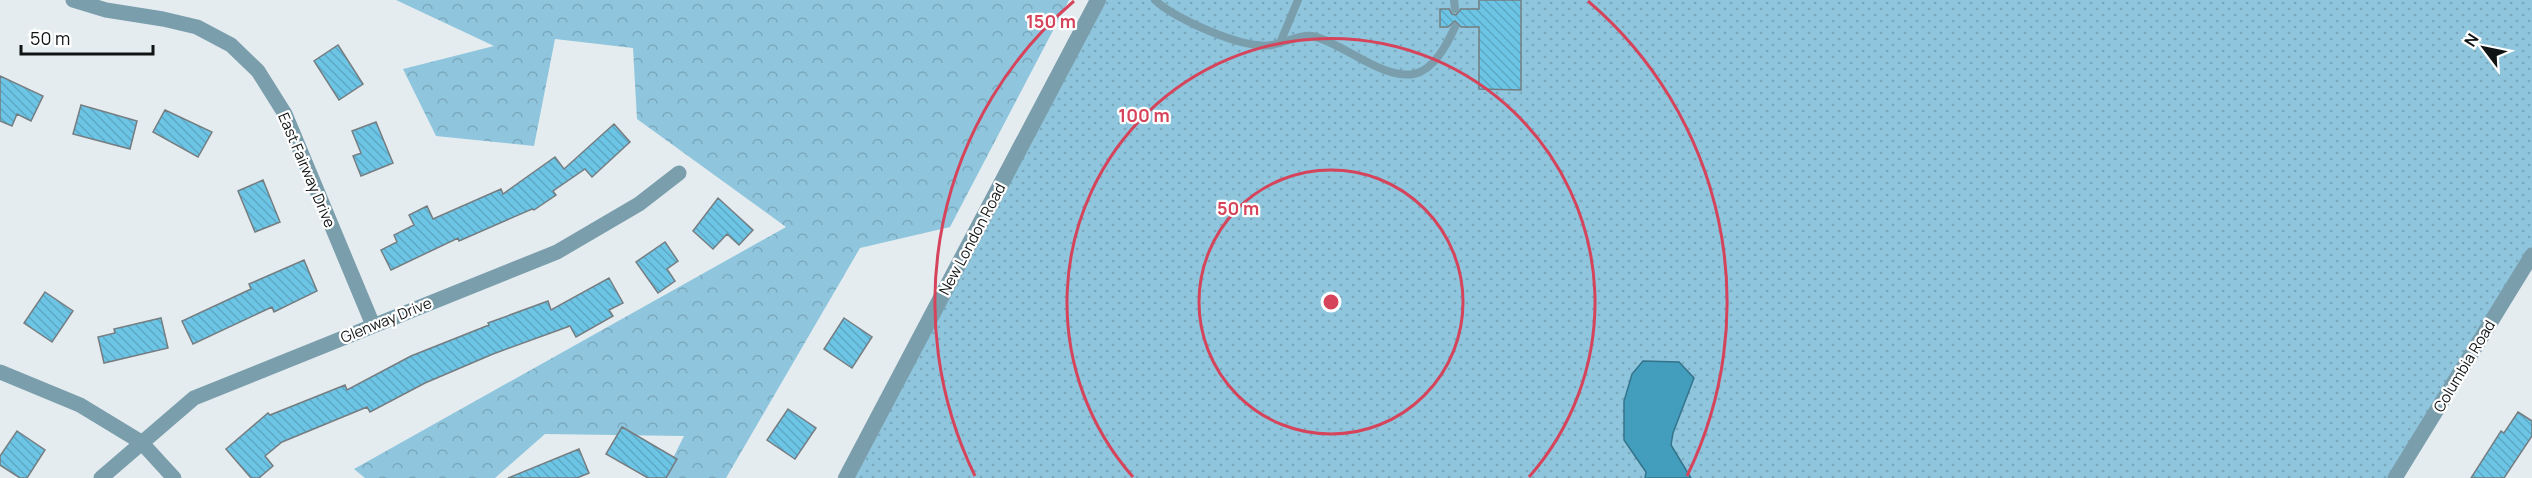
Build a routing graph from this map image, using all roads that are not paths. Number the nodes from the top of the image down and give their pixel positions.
1 (73, 0) edge
2 (1098, 0) edge
3 (1155, 0) edge
4 (1298, 0) edge
5 (1454, 0) edge
6 (1455, 9) dead end
7 (1455, 27) dead end
8 (1280, 43) junction
9 (678, 173) dead end
10 (2532, 255) edge
11 (373, 326) junction
12 (0, 372) edge
13 (141, 442) junction
14 (101, 478) edge
15 (174, 478) edge
16 (846, 478) edge
17 (2395, 478) edge

1 - 11 street, East Fairway Drive
2 - 16 street, New London Road
3 - 8 lane
4 - 8 lane
5 - 6 lane
7 - 8 lane
9 - 11 street, Glenway Drive
10 - 17 street, Columbia Road
11 - 13 street, Glenway Drive
12 - 13 street
13 - 14 street, Glenway Drive
13 - 15 street

